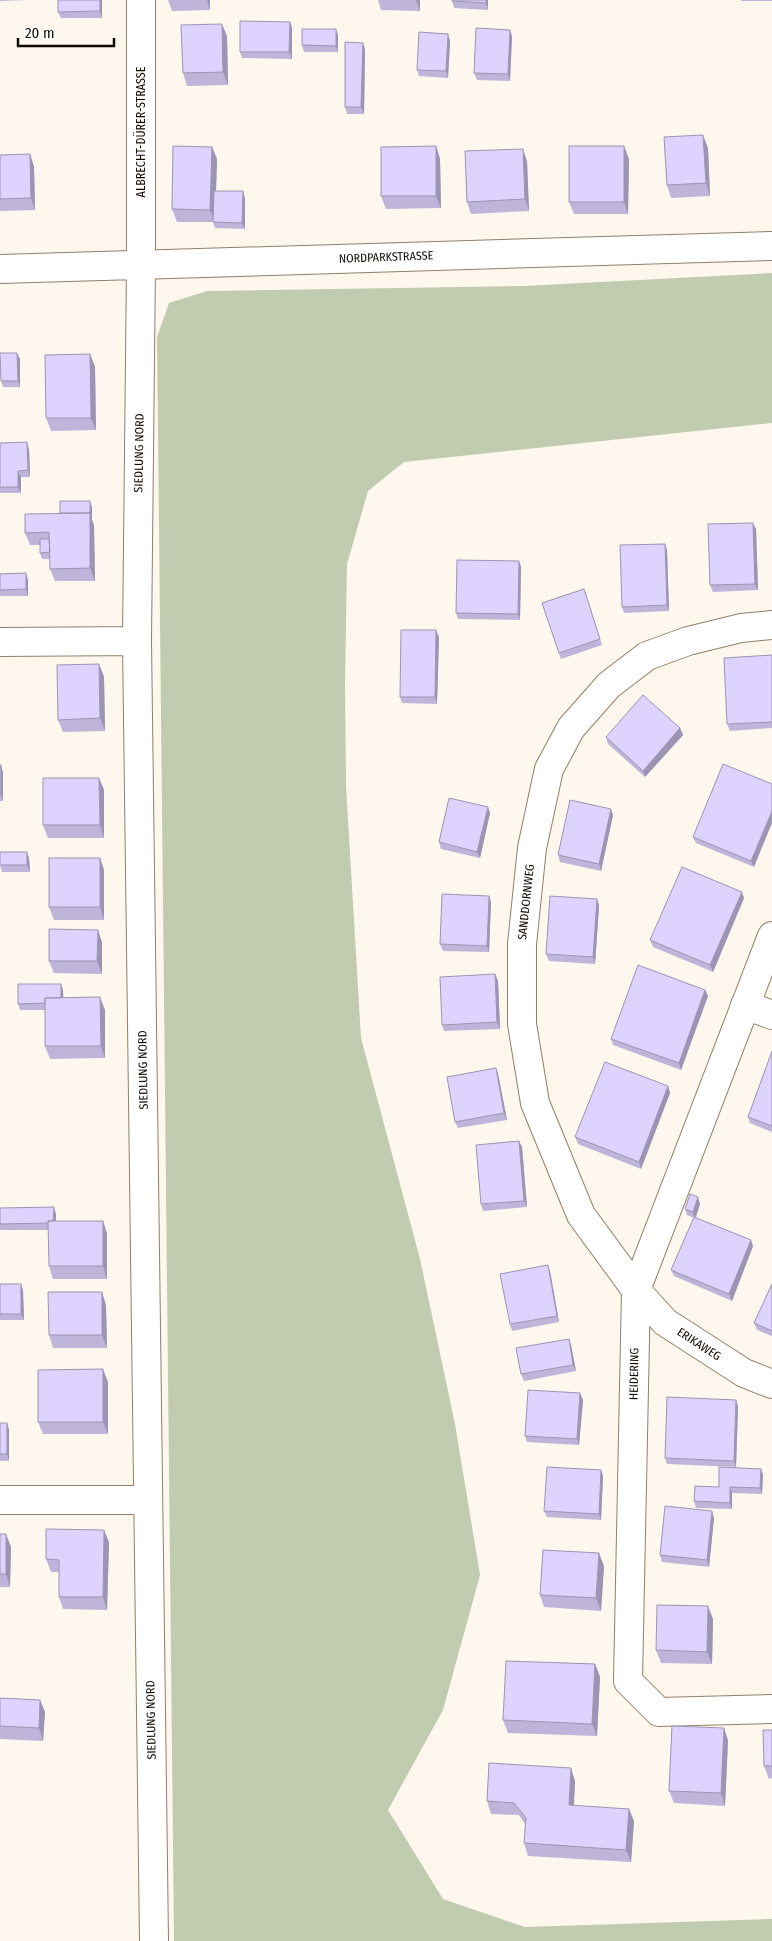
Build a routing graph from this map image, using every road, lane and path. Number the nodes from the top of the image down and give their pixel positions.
1 (140, 0) edge
2 (772, 246) edge
3 (141, 265) junction
4 (0, 269) edge
5 (772, 625) edge
6 (137, 641) junction
7 (0, 642) edge
8 (772, 936) edge
9 (745, 1004) junction
10 (772, 1015) edge
11 (636, 1290) junction
12 (772, 1384) edge
13 (0, 1500) edge
14 (148, 1500) junction
15 (772, 1709) edge
16 (154, 1941) edge

1 - 3 street, ALBRECHT-DÜRER-STRASSE
2 - 3 street, NORDPARKSTRASSE
3 - 4 street, NORDPARKSTRASSE
3 - 6 street, SIEDLUNG NORD
5 - 11 street, SANDDORNWEG
6 - 7 street
6 - 14 street, SIEDLUNG NORD
8 - 9 street, HEIDERING
9 - 10 street
9 - 11 street, HEIDERING
11 - 12 street, ERIKAWEG
11 - 15 street, HEIDERING
13 - 14 street
14 - 16 street, SIEDLUNG NORD

